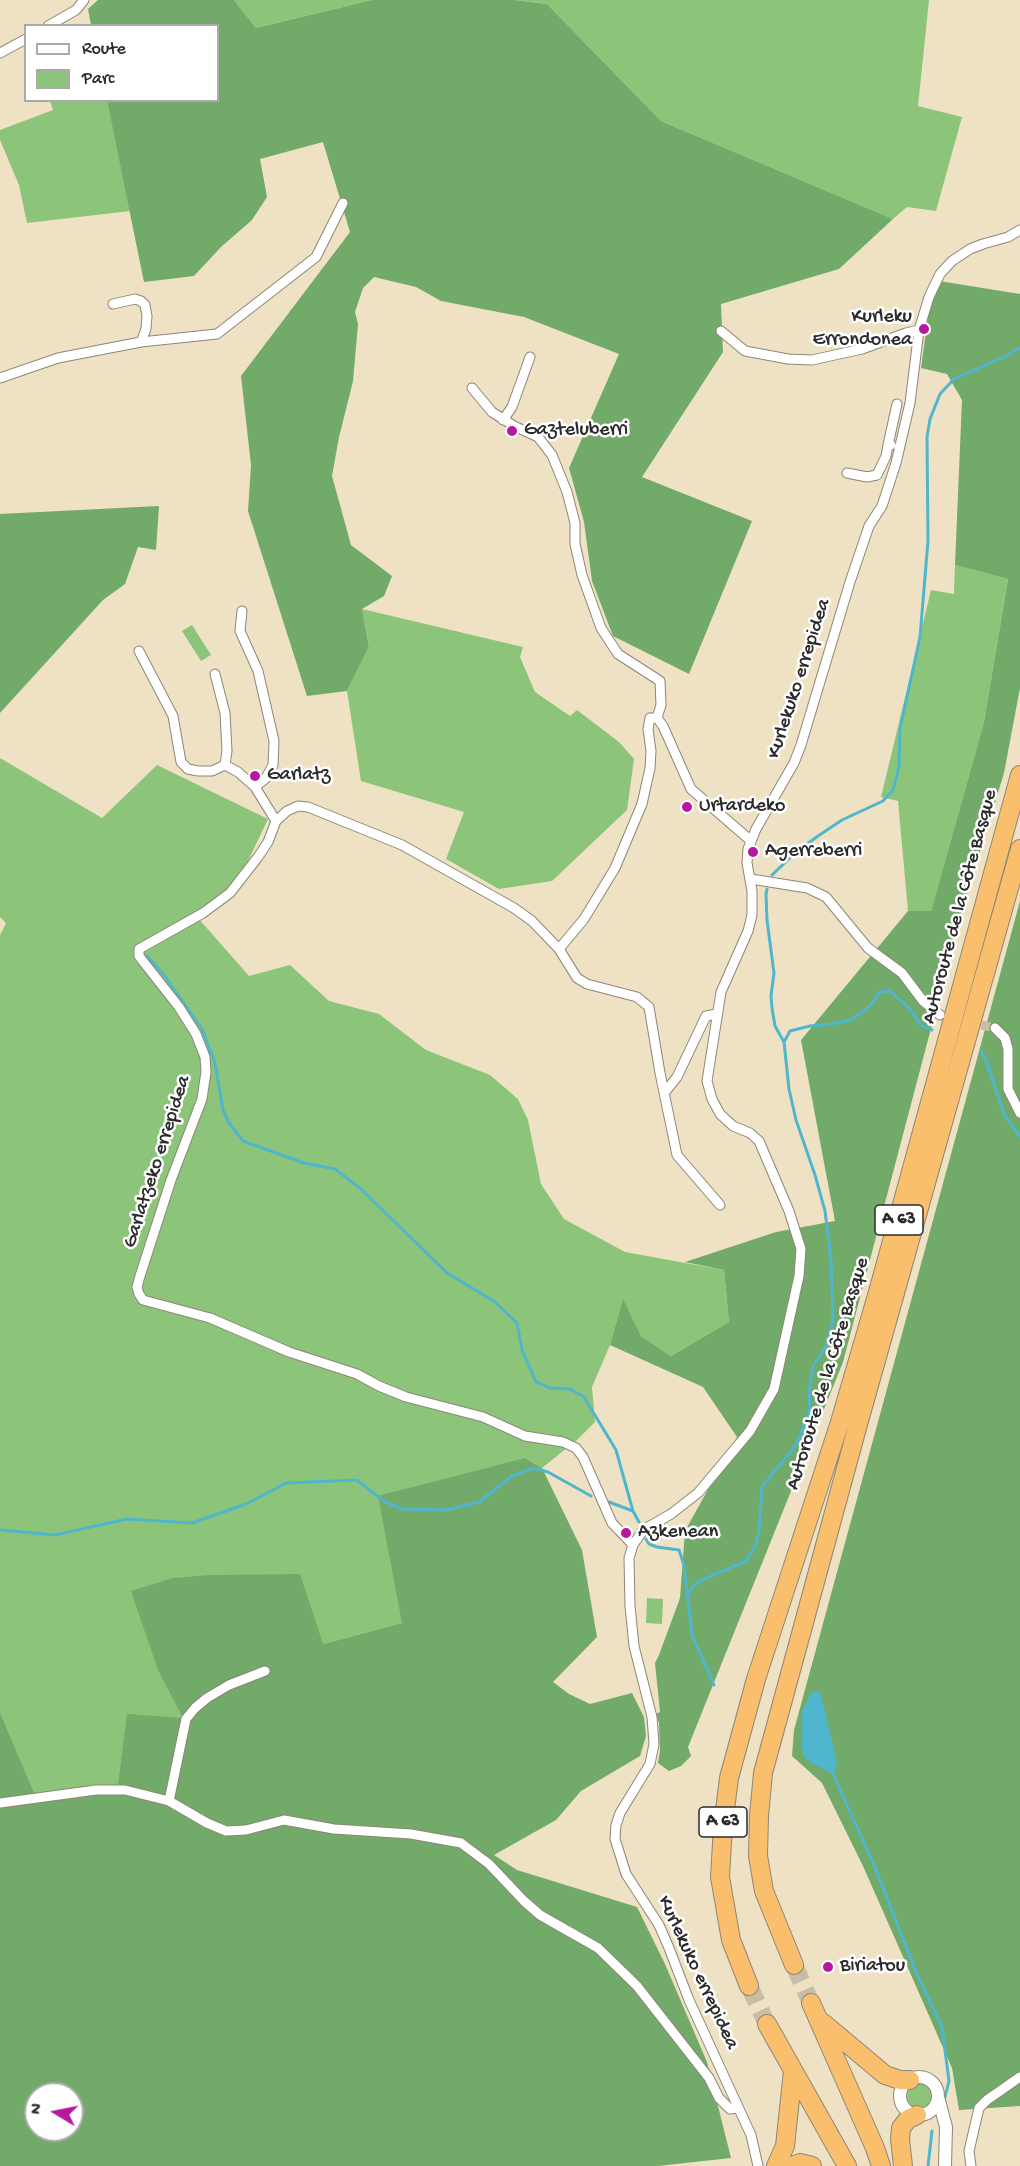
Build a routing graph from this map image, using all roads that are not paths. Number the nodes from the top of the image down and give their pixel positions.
1 (84, 0) edge
2 (52, 24) edge
3 (24, 40) edge
4 (0, 53) edge
5 (343, 203) dead end
6 (1020, 230) edge
7 (113, 304) dead end
8 (919, 330) junction
9 (721, 331) dead end
10 (141, 342) junction
11 (530, 357) dead end
12 (0, 378) edge
13 (472, 388) dead end
14 (897, 404) dead end
15 (504, 420) junction
16 (888, 445) junction
17 (899, 447) junction
18 (847, 473) dead end
19 (242, 611) dead end
20 (139, 651) dead end
21 (215, 674) dead end
22 (657, 718) junction
23 (225, 765) junction
24 (1020, 775) edge
25 (255, 787) junction
26 (276, 821) junction
27 (750, 840) junction
28 (1020, 849) edge
29 (751, 879) junction
30 (559, 949) junction
31 (717, 1014) junction
32 (940, 1015) dead end
33 (995, 1028) dead end
34 (665, 1092) junction
35 (1020, 1113) edge
36 (720, 1205) dead end
37 (633, 1545) junction
38 (266, 1671) dead end
39 (169, 1801) junction
40 (0, 1803) edge
41 (794, 1965) tunnel mouth
42 (749, 1986) tunnel mouth
43 (767, 2024) tunnel mouth
44 (793, 2071) junction
45 (1020, 2077) edge
46 (910, 2080) junction
47 (938, 2096) junction
48 (738, 2108) junction
49 (920, 2115) junction
50 (946, 2137) junction
51 (757, 2166) edge
52 (776, 2166) edge
53 (792, 2166) edge
54 (812, 2166) edge
55 (847, 2166) edge
56 (881, 2166) edge
57 (903, 2166) edge
58 (945, 2166) edge
59 (971, 2166) edge

1 - 2 street
3 - 4 street
5 - 10 street
6 - 8 street, Kurlekuko errepidea
7 - 10 street
8 - 9 street
8 - 17 street, Kurlekuko errepidea
10 - 12 street
11 - 15 street
13 - 15 street
14 - 16 street
15 - 22 street
16 - 17 street
16 - 18 street
17 - 27 street, Kurlekuko errepidea
19 - 25 street
20 - 23 street
21 - 23 street
22 - 27 street
22 - 30 street
23 - 25 street
24 - 42 highway, Autoroute de la Côte Basque / A 63
25 - 26 street
26 - 30 street
26 - 37 street, Garlatzeko errepidea
27 - 29 street, Kurlekuko errepidea
28 - 41 highway, Autoroute de la Côte Basque / A 63
29 - 31 street, Kurlekuko errepidea
29 - 32 street
30 - 34 street
31 - 34 street
31 - 37 street, Kurlekuko errepidea
33 - 35 street
34 - 36 street
37 - 48 street, Kurlekuko errepidea
38 - 39 street
39 - 40 street
39 - 48 street
43 - 44 highway
44 - 52 highway
44 - 55 highway
45 - 59 street
46 - 47 street
46 - 49 street
46 - 56 highway
47 - 49 street
47 - 50 street
48 - 51 street, Kurlekuko errepidea
49 - 50 street
49 - 57 highway
50 - 58 street
53 - 54 highway

